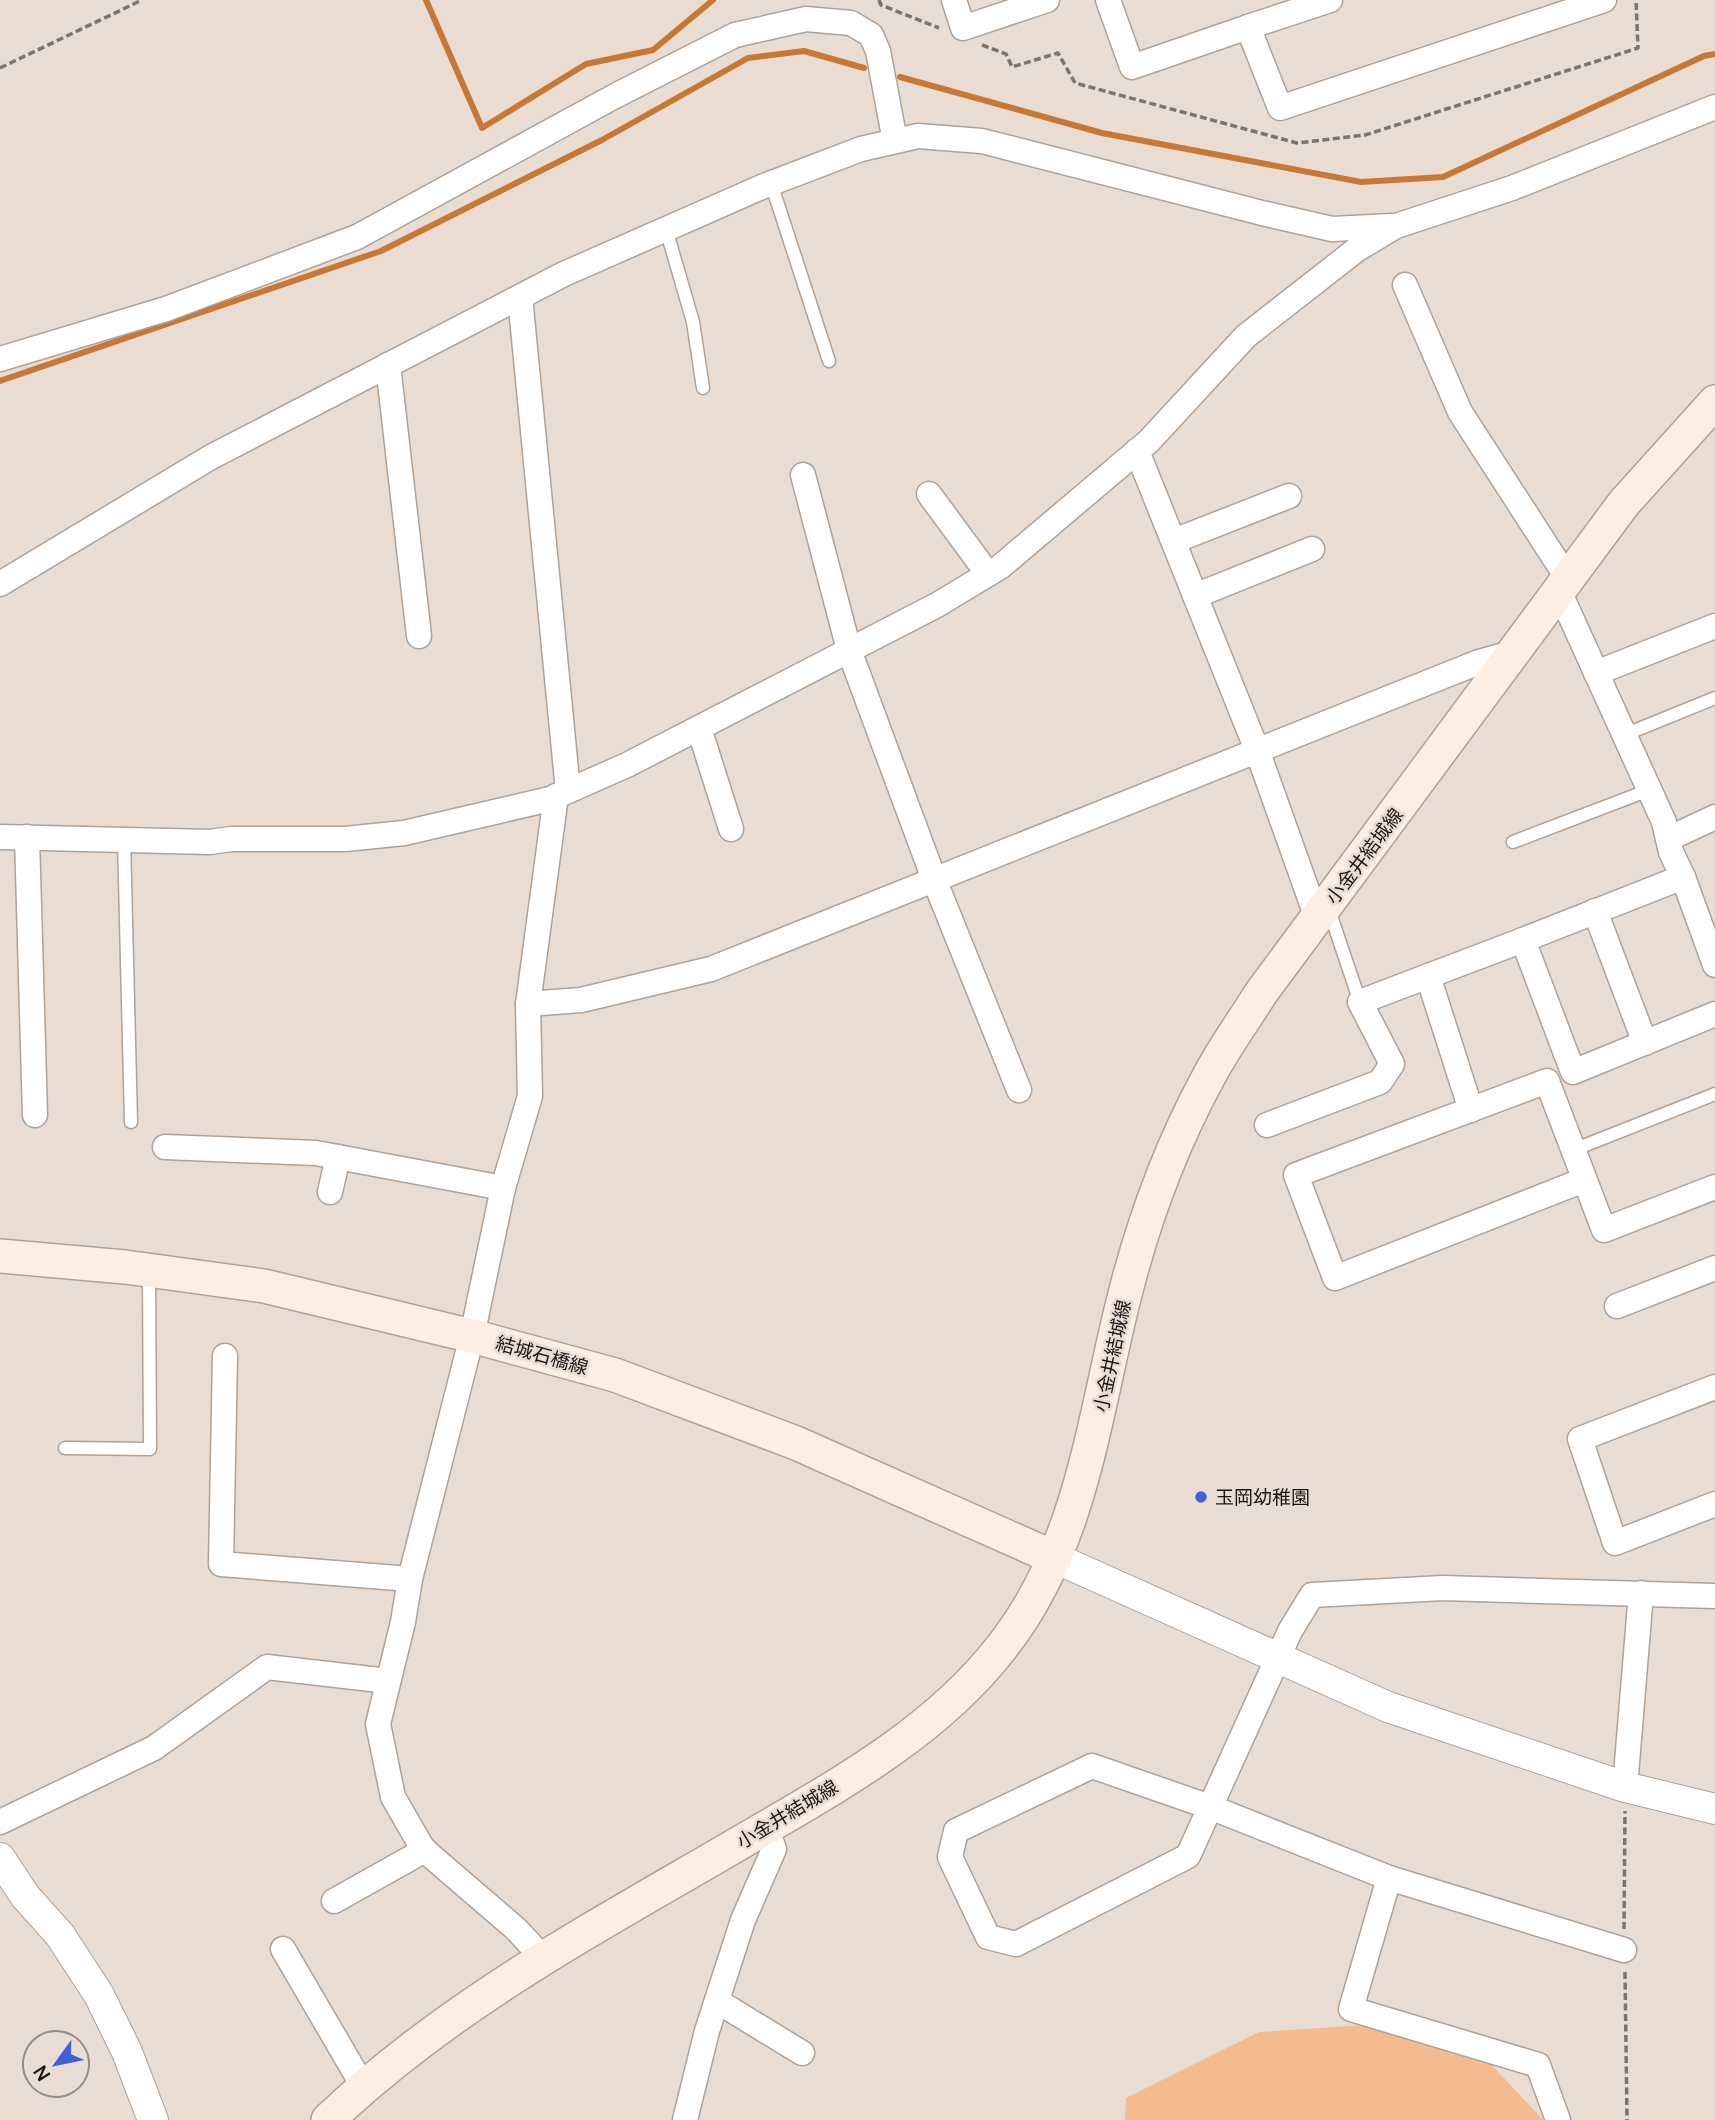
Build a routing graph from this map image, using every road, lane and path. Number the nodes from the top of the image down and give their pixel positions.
1 (142, 0) edge
2 (954, 0) edge
3 (1047, 0) edge
4 (1108, 0) edge
5 (1330, 0) edge
6 (1604, 0) edge
7 (1248, 27) junction
8 (0, 68) edge
9 (1715, 107) edge
10 (895, 141) junction
11 (771, 183) junction
12 (1396, 226) junction
13 (666, 229) junction
14 (1405, 285) dead end
15 (520, 296) junction
16 (0, 359) edge
17 (829, 361) dead end
18 (388, 365) junction
19 (703, 388) dead end
20 (1715, 402) edge
21 (1137, 451) junction
22 (803, 475) dead end
23 (929, 494) dead end
24 (1289, 495) dead end
25 (1174, 541) junction
26 (1312, 549) dead end
27 (988, 574) junction
28 (0, 584) edge
29 (1564, 585) junction
30 (1195, 596) junction
31 (1715, 626) edge
32 (419, 636) dead end
33 (849, 650) junction
34 (1515, 652) junction
35 (1596, 673) junction
36 (1715, 698) edge
37 (699, 728) junction
38 (1624, 735) junction
39 (1257, 750) junction
40 (1649, 790) junction
41 (562, 793) junction
42 (1715, 817) edge
43 (731, 829) dead end
44 (0, 837) edge
45 (27, 837) junction
46 (124, 839) junction
47 (1668, 839) junction
48 (1513, 842) dead end
49 (1683, 877) junction
50 (934, 879) junction
51 (1322, 911) junction
52 (1595, 911) junction
53 (1523, 940) junction
54 (1714, 960) edge
55 (1428, 976) junction
56 (1360, 1002) junction
57 (528, 1004) junction
58 (1715, 1014) edge
59 (1645, 1043) junction
60 (1019, 1090) dead end
61 (1715, 1094) edge
62 (1471, 1110) junction
63 (35, 1115) dead end
64 (131, 1122) dead end
65 (1268, 1125) dead end
66 (165, 1147) dead end
67 (1573, 1150) junction
68 (338, 1157) junction
69 (1584, 1180) junction
70 (503, 1188) junction
71 (1715, 1188) edge
72 (330, 1192) dead end
73 (0, 1256) edge
74 (1715, 1268) edge
75 (149, 1270) junction
76 (1617, 1306) dead end
77 (472, 1336) junction
78 (225, 1356) dead end
79 (1715, 1387) edge
80 (65, 1448) dead end
81 (1715, 1504) edge
82 (1055, 1558) junction
83 (410, 1579) junction
84 (1641, 1593) junction
85 (1715, 1596) edge
86 (1278, 1658) junction
87 (388, 1681) junction
88 (1625, 1787) junction
89 (1210, 1807) junction
90 (1715, 1809) edge
91 (0, 1822) edge
92 (766, 1827) junction
93 (425, 1850) junction
94 (0, 1858) edge
95 (1389, 1878) junction
96 (334, 1900) dead end
97 (283, 1949) dead end
98 (1624, 1950) dead end
99 (543, 1958) junction
100 (717, 2001) junction
101 (802, 2053) dead end
102 (363, 2086) junction
103 (153, 2120) edge
104 (328, 2120) edge
105 (685, 2120) edge
106 (1558, 2120) edge

1 - 8 path
2 - 3 street
4 - 7 street
5 - 7 street
6 - 7 street
9 - 12 street
10 - 11 street
10 - 12 street
10 - 16 street
11 - 13 street
11 - 17 lane
12 - 21 street
13 - 15 street
13 - 19 lane
14 - 29 street
15 - 18 street
15 - 41 street
18 - 28 street
18 - 32 street
20 - 29 main road, 小金井結城線
21 - 25 street
21 - 27 street
22 - 33 street
23 - 27 street
24 - 25 street
25 - 30 street
26 - 30 street
27 - 33 street
29 - 34 main road, 小金井結城線
29 - 35 street
30 - 39 street
31 - 35 street
33 - 37 street
33 - 50 street
34 - 39 street
34 - 51 main road, 小金井結城線
35 - 38 street
36 - 38 lane
37 - 41 street
37 - 43 street
38 - 40 street
39 - 50 street
39 - 51 street
40 - 47 street
40 - 48 lane
41 - 46 street
41 - 57 street
42 - 47 street
44 - 45 street
45 - 46 street
45 - 63 street
46 - 64 lane
47 - 49 street
49 - 52 street
49 - 54 street
50 - 57 street
50 - 60 street
51 - 56 lane
51 - 82 main road, 小金井結城線
52 - 53 street
52 - 59 street
53 - 55 street
53 - 59 street
55 - 56 street
55 - 62 street
56 - 65 street
57 - 70 street
58 - 59 street
61 - 67 lane
62 - 67 street
62 - 69 street
66 - 68 street
67 - 69 street
68 - 70 street
68 - 72 street
69 - 71 street
70 - 77 street
73 - 75 main road, 結城石橋線
74 - 76 street
75 - 77 main road, 結城石橋線
75 - 80 lane
77 - 82 main road, 結城石橋線
77 - 83 street
78 - 83 street
79 - 81 street
82 - 86 street
82 - 92 main road, 小金井結城線
83 - 87 street
84 - 85 street
84 - 86 street
84 - 88 street
86 - 88 street
86 - 89 street
87 - 91 street
87 - 93 street
88 - 90 street
89 - 89 street
89 - 95 street
92 - 99 main road, 小金井結城線
92 - 100 street
93 - 96 street
93 - 99 street
94 - 103 street
95 - 98 street
95 - 106 street
97 - 102 street
99 - 102 main road, 小金井結城線
100 - 101 street
100 - 105 street
102 - 104 main road, 小金井結城線

